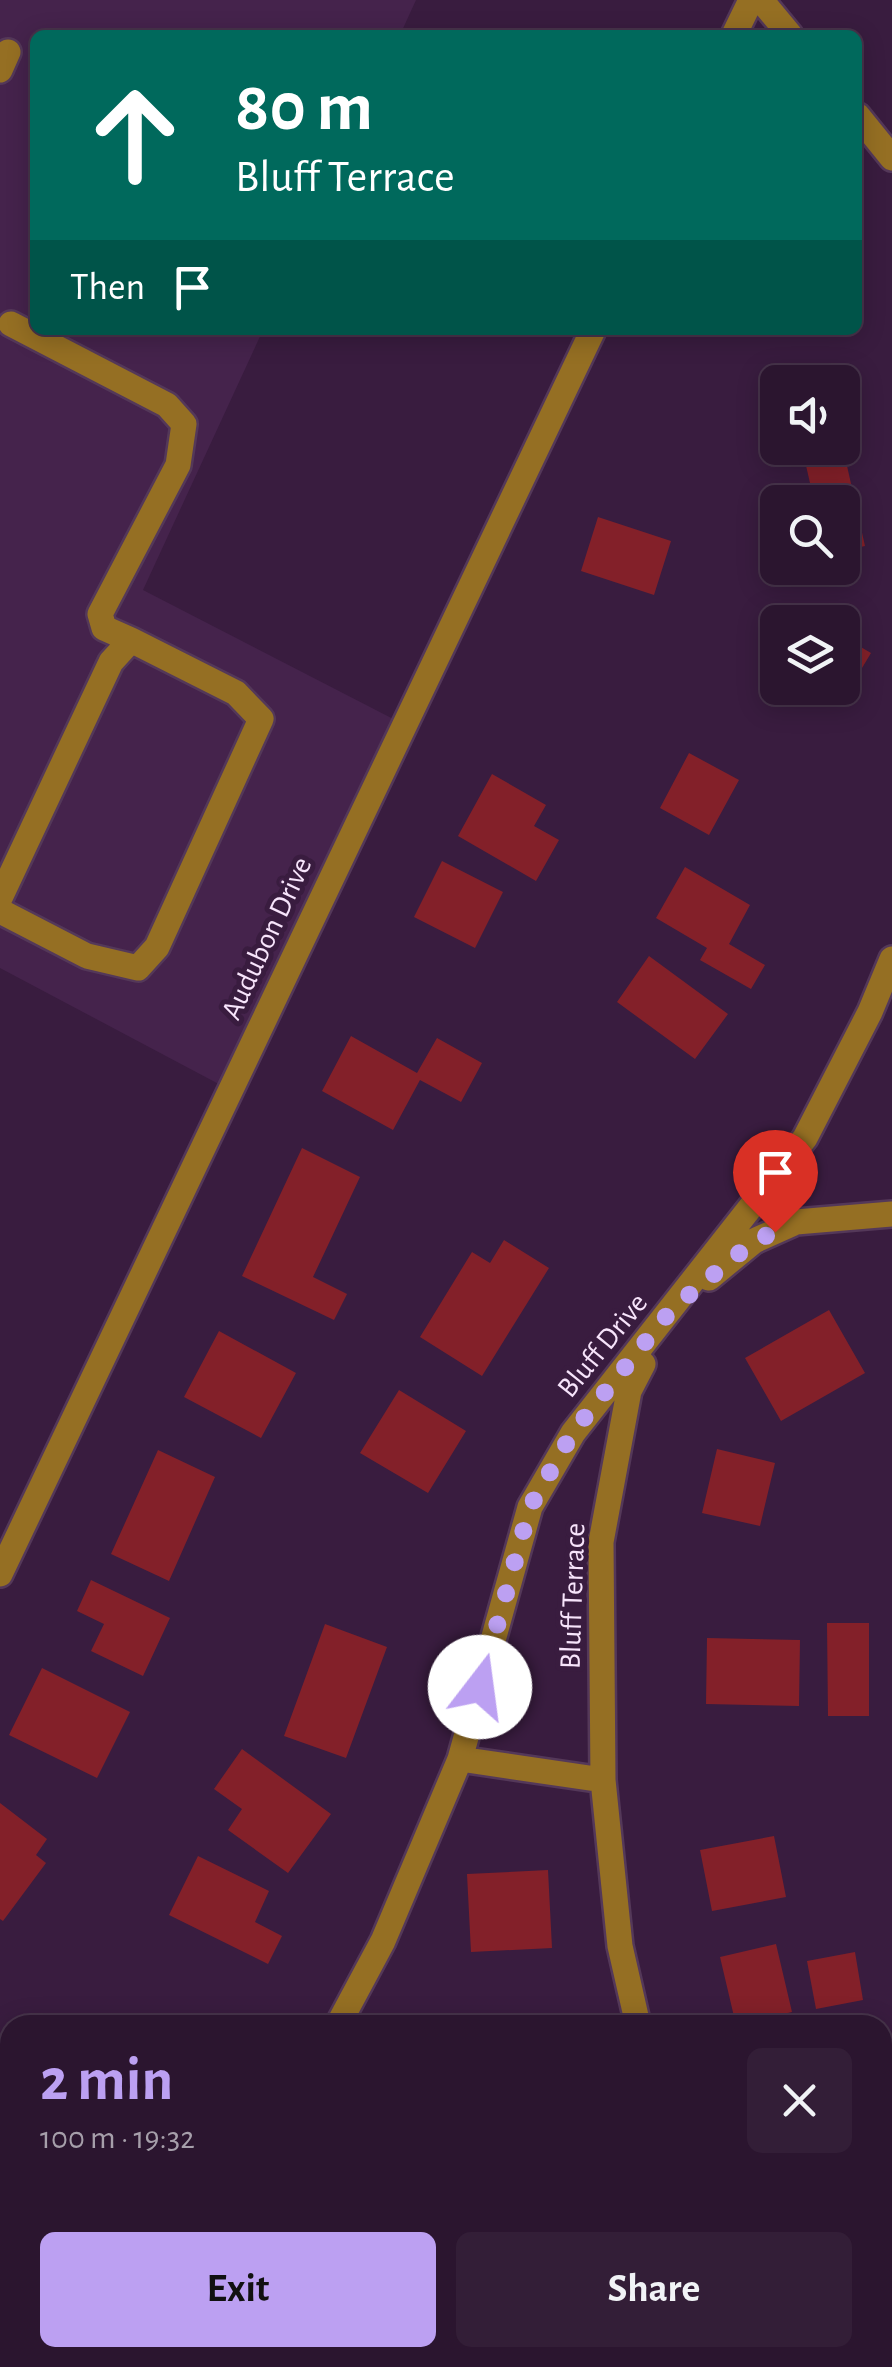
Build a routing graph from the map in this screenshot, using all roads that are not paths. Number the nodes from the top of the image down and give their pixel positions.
1 (751, 0) edge
2 (761, 0) edge
3 (736, 30) edge
4 (786, 30) edge
5 (862, 121) edge
6 (892, 158) edge
7 (4, 328) edge
8 (590, 335) edge
9 (131, 640) junction
10 (0, 898) edge
11 (0, 911) edge
12 (892, 960) edge
13 (892, 1214) edge
14 (672, 1309) junction
15 (0, 1574) edge
16 (460, 1759) junction
17 (603, 1780) junction
18 (343, 2015) edge
19 (636, 2015) edge

1 - 3 street
2 - 4 street
5 - 6 street
7 - 9 street
8 - 15 street, Audubon Drive
9 - 10 street
9 - 11 street
12 - 14 street, Bluff Drive
13 - 14 street, Bluff Terrace
14 - 16 street, Bluff Drive
14 - 17 street, Bluff Terrace
16 - 17 street
16 - 18 street, Bluff Drive
17 - 19 street, Bluff Terrace

